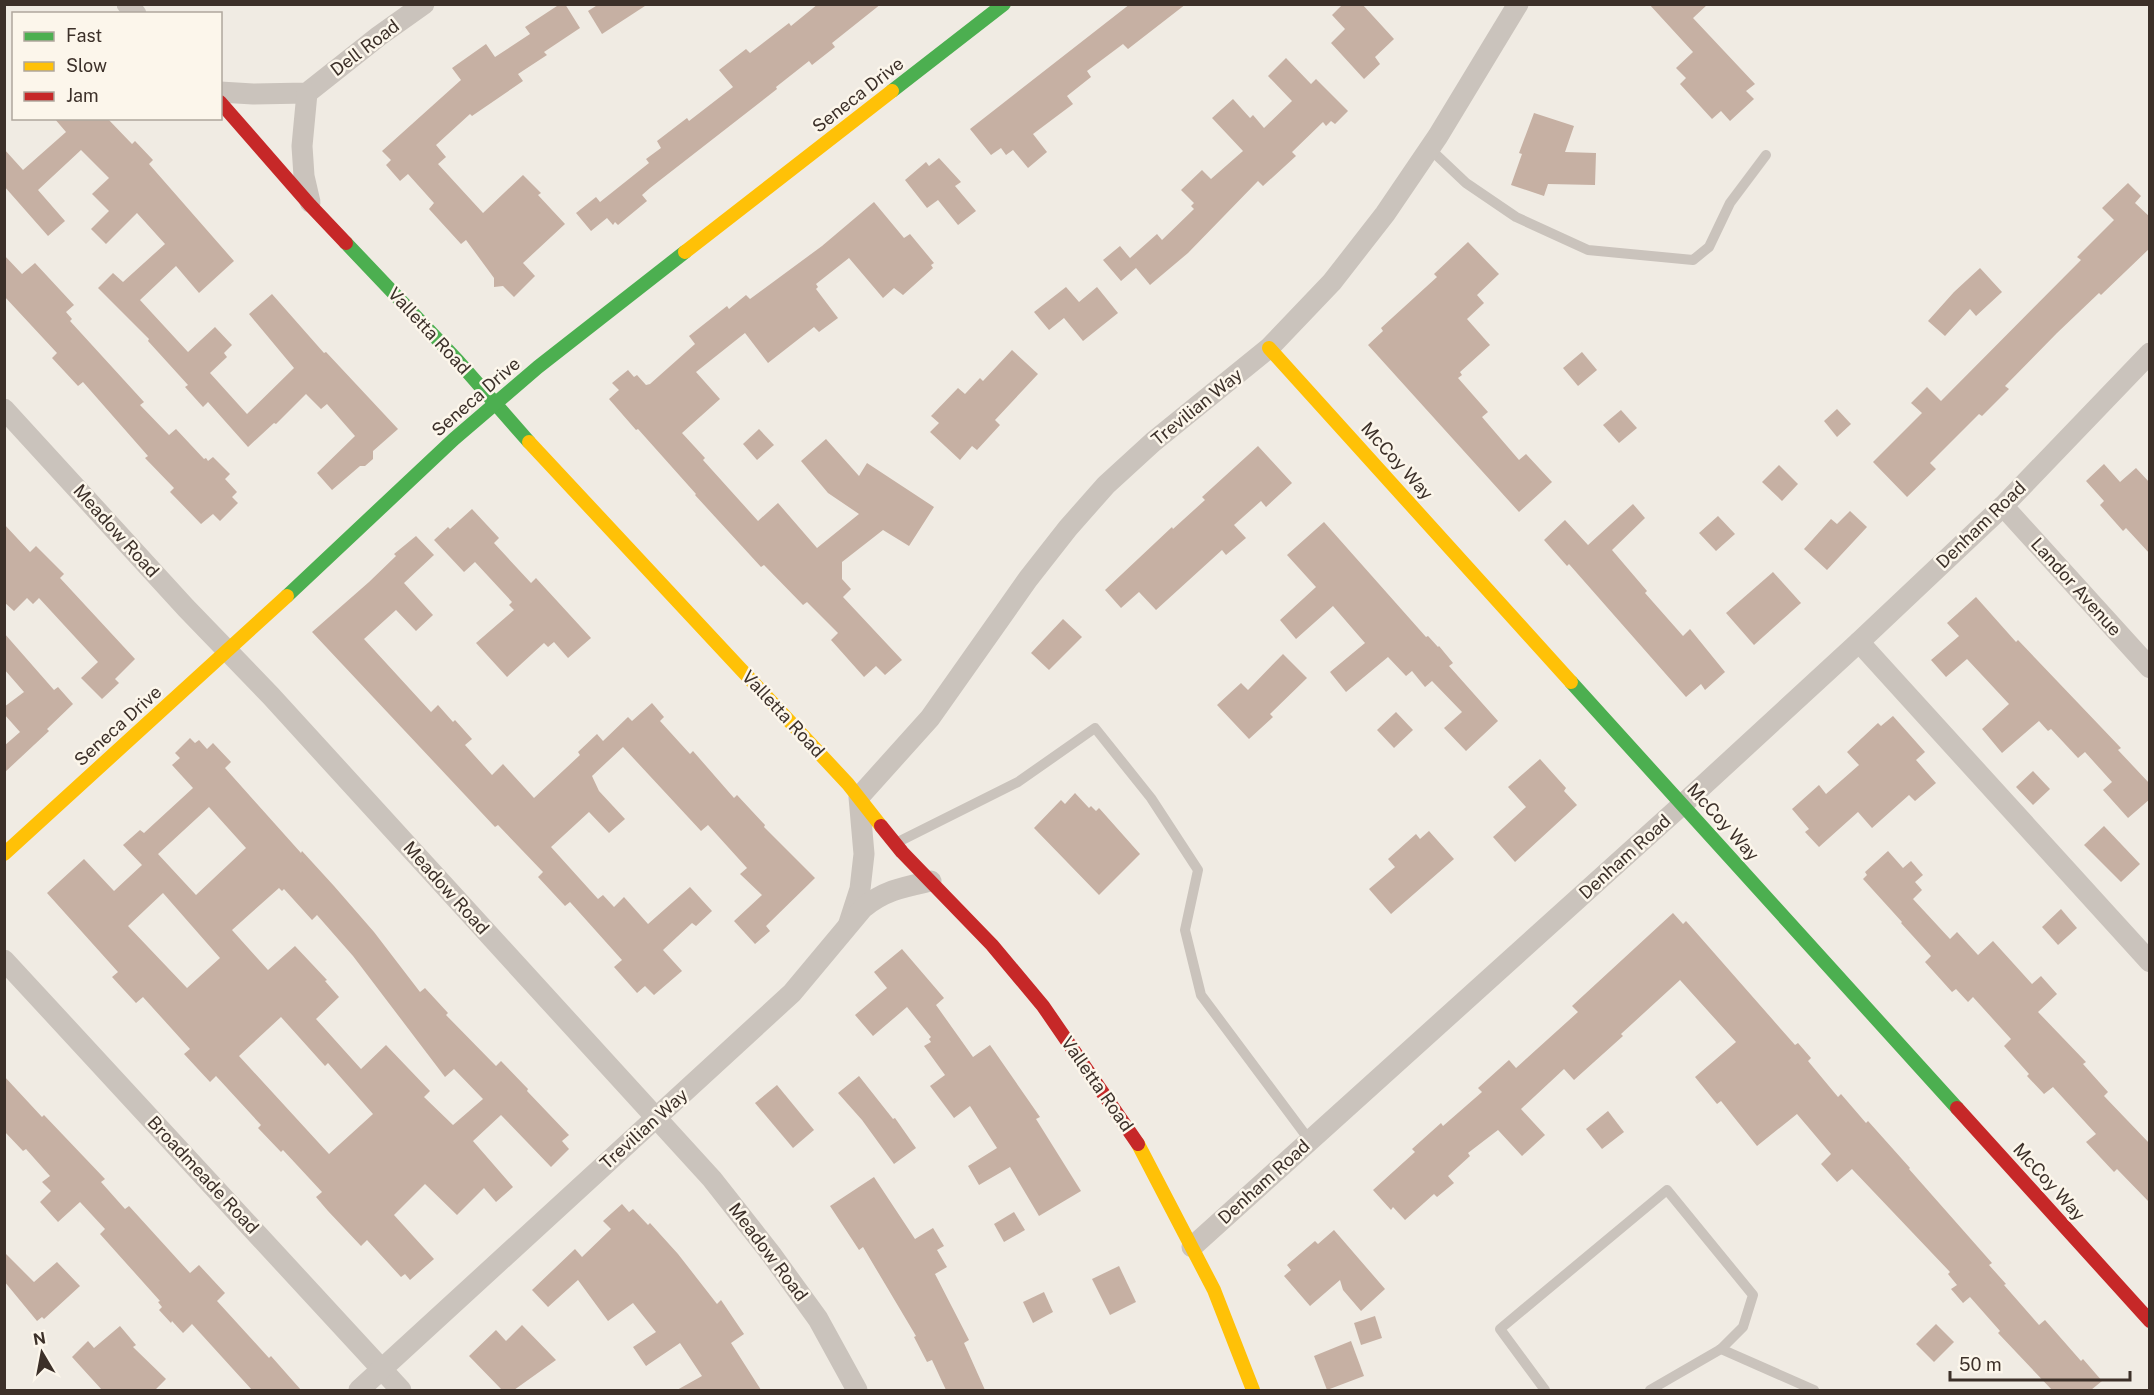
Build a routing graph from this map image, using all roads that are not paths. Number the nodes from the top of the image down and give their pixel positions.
1 (424, 4) edge
2 (1004, 4) edge
3 (1518, 4) edge
4 (222, 92) edge
5 (307, 93) junction
6 (222, 104) edge
7 (1429, 148) junction
8 (1766, 155) dead end
9 (310, 206) junction
10 (1269, 348) junction
11 (2150, 352) edge
12 (494, 403) junction
13 (4, 409) edge
14 (2003, 506) junction
15 (1859, 642) junction
16 (227, 651) junction
17 (2150, 668) edge
18 (859, 797) junction
19 (1683, 804) junction
20 (895, 843) junction
21 (4, 854) edge
22 (931, 881) junction
23 (849, 923) junction
24 (4, 960) edge
25 (2150, 962) edge
26 (656, 1117) junction
27 (1310, 1141) junction
28 (1192, 1247) junction
29 (2150, 1320) edge
30 (1721, 1349) junction
31 (382, 1370) junction
32 (359, 1390) edge
33 (401, 1390) edge
34 (857, 1390) edge
35 (1253, 1390) edge
36 (1545, 1390) edge
37 (1650, 1390) edge
38 (1814, 1390) edge

1 - 5 street, Dell Road
2 - 12 street, Seneca Drive
3 - 7 street, Trevilian Way
4 - 5 street
5 - 9 street
6 - 9 street, Valletta Road
7 - 8 lane
7 - 10 street, Trevilian Way
9 - 12 street, Valletta Road
10 - 18 street, Trevilian Way
10 - 19 street, McCoy Way
11 - 14 street, Denham Road
12 - 16 street, Seneca Drive
12 - 18 street, Valletta Road
13 - 16 street, Meadow Road
14 - 15 street, Denham Road
14 - 17 street, Landor Avenue
15 - 19 street, Denham Road
15 - 25 street
16 - 21 street, Seneca Drive
16 - 26 street, Meadow Road
18 - 20 street, Valletta Road
18 - 23 street
19 - 27 street, Denham Road
19 - 29 street, McCoy Way
20 - 22 street, Valletta Road
20 - 27 lane
22 - 23 street, Trevilian Way
22 - 28 street, Valletta Road
23 - 26 street, Trevilian Way
24 - 31 street, Broadmeade Road
26 - 31 street, Trevilian Way
26 - 34 street, Meadow Road
27 - 28 street, Denham Road
28 - 35 street, Valletta Road
30 - 36 lane
30 - 37 lane
30 - 38 lane
31 - 32 street, Trevilian Way
31 - 33 street, Broadmeade Road

